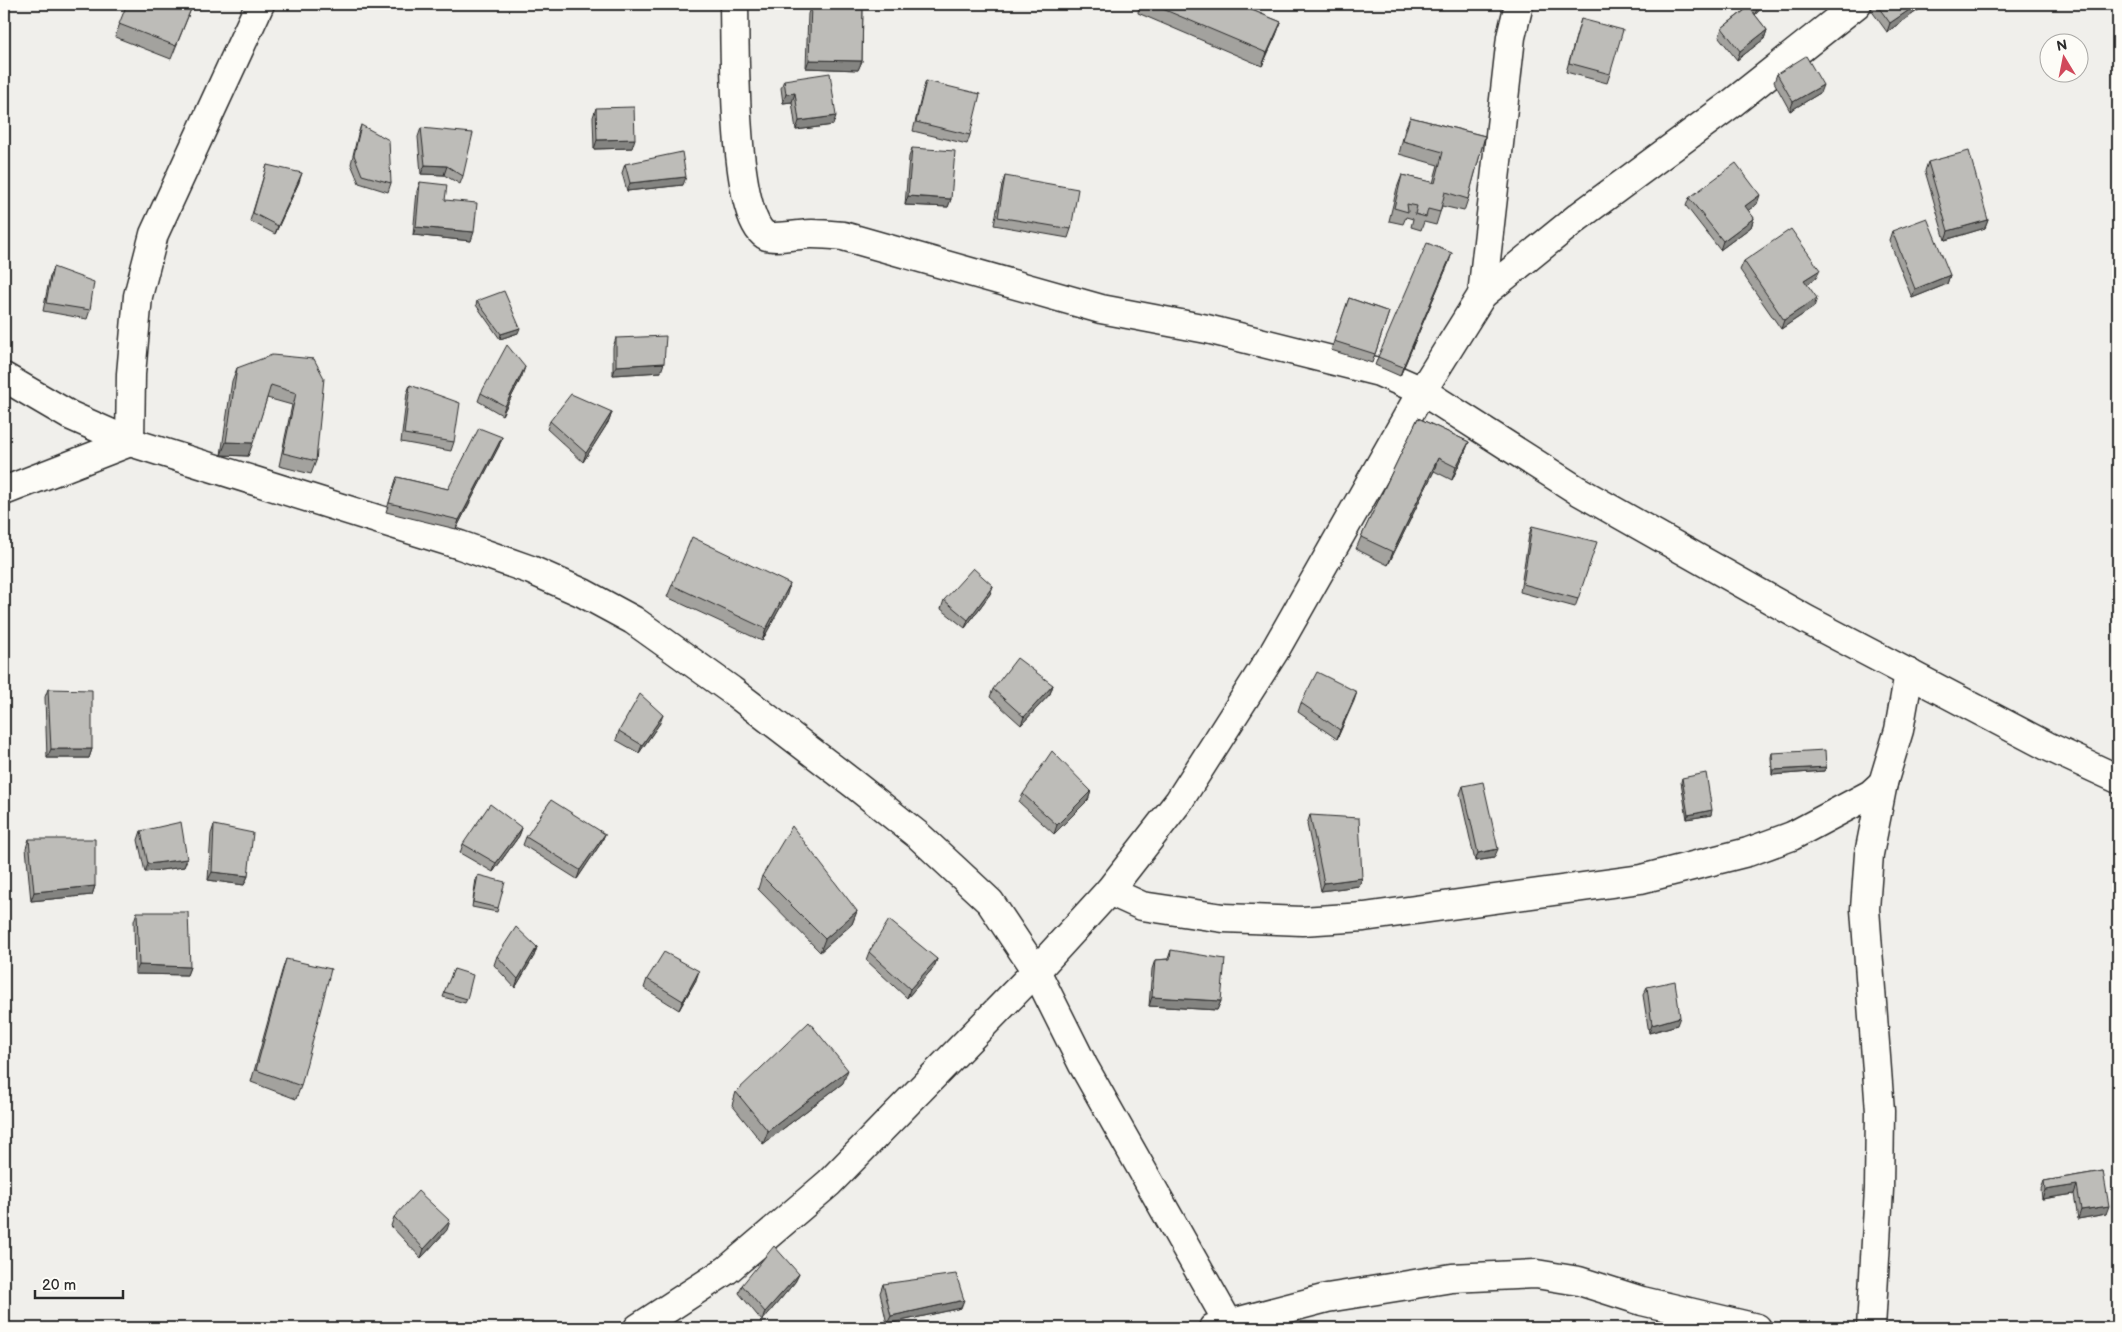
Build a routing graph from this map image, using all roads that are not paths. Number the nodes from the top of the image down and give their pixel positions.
1 (260, 4) edge
2 (734, 4) edge
3 (1518, 4) edge
4 (1857, 4) edge
5 (1482, 295) junction
6 (4, 378) edge
7 (1422, 391) junction
8 (130, 442) junction
9 (4, 491) edge
10 (1909, 673) junction
11 (2118, 779) edge
12 (1883, 783) junction
13 (1110, 891) junction
14 (1036, 971) junction
15 (1235, 1325) edge
16 (638, 1328) edge
17 (1757, 1328) edge
18 (1871, 1328) edge

1 - 8 street
2 - 7 street
3 - 5 street
4 - 5 street
5 - 7 street
6 - 8 street
7 - 10 street
7 - 13 street
8 - 9 street
8 - 14 street
10 - 11 street
10 - 12 street
12 - 13 street
12 - 18 street
13 - 14 street
14 - 15 street
14 - 16 street
15 - 17 street

